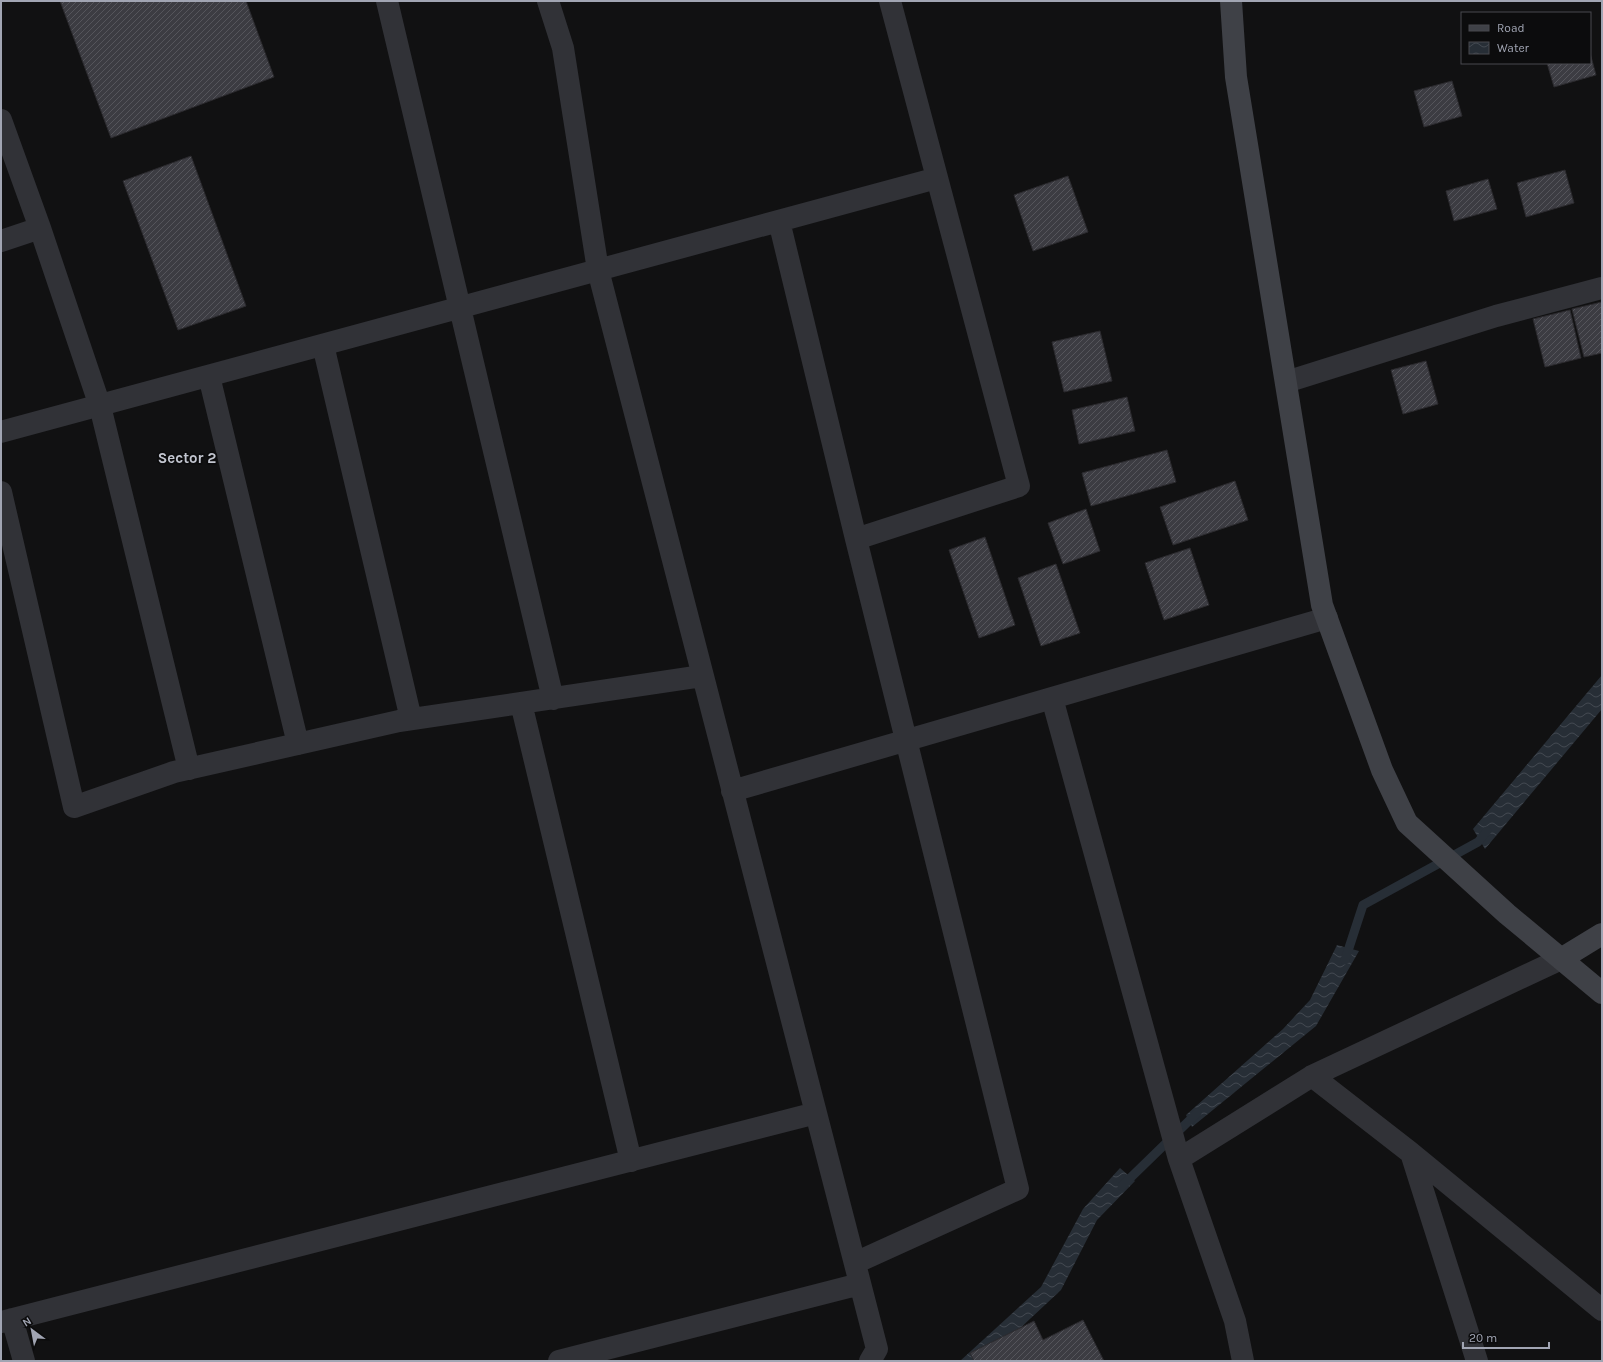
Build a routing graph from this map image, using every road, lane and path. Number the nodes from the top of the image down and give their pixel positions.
1 (387, 1) edge
2 (548, 1) edge
3 (890, 1) edge
4 (1231, 1) edge
5 (1, 120) edge
6 (938, 178) junction
7 (779, 221) junction
8 (40, 228) junction
9 (1, 241) edge
10 (598, 270) junction
11 (1602, 288) edge
12 (461, 308) junction
13 (323, 345) junction
14 (209, 376) junction
15 (1286, 382) junction
16 (100, 406) junction
17 (1, 432) edge
18 (1, 492) edge
19 (856, 539) junction
20 (1327, 618) junction
21 (702, 676) junction
22 (553, 698) junction
23 (1052, 698) junction
24 (521, 703) junction
25 (411, 719) junction
26 (906, 741) junction
27 (298, 744) junction
28 (189, 769) junction
29 (732, 791) junction
30 (1602, 934) edge
31 (1561, 959) junction
32 (1602, 993) edge
33 (1312, 1076) junction
34 (816, 1113) junction
35 (1411, 1152) junction
36 (1179, 1159) junction
37 (631, 1160) junction
38 (855, 1263) junction
39 (860, 1284) junction
40 (1602, 1310) edge
41 (7, 1320) edge
42 (24, 1361) edge
43 (559, 1361) edge
44 (870, 1361) edge
45 (1243, 1361) edge
46 (1477, 1361) edge

1 - 12 street
2 - 10 street
3 - 6 street
4 - 15 street
5 - 8 street
6 - 7 street
6 - 19 street
7 - 10 street
7 - 19 street
8 - 9 street
8 - 16 street
10 - 12 street
10 - 21 street
11 - 15 street
12 - 13 street
12 - 22 street
13 - 14 street
13 - 25 street
14 - 16 street
14 - 27 street
15 - 20 street
16 - 17 street
16 - 28 street
18 - 28 street
19 - 26 street
20 - 23 street
20 - 31 street
21 - 22 street
21 - 29 street
22 - 24 street
23 - 26 street
23 - 36 street
24 - 25 street
24 - 37 street
25 - 27 street
26 - 29 street
26 - 38 street
27 - 28 street
29 - 34 street
30 - 31 street
31 - 32 street
31 - 33 street
33 - 35 street
33 - 36 street
34 - 37 street
34 - 38 street
35 - 40 street
35 - 46 street
36 - 45 street
37 - 41 street
38 - 39 street
39 - 43 street
39 - 44 street
41 - 42 street

